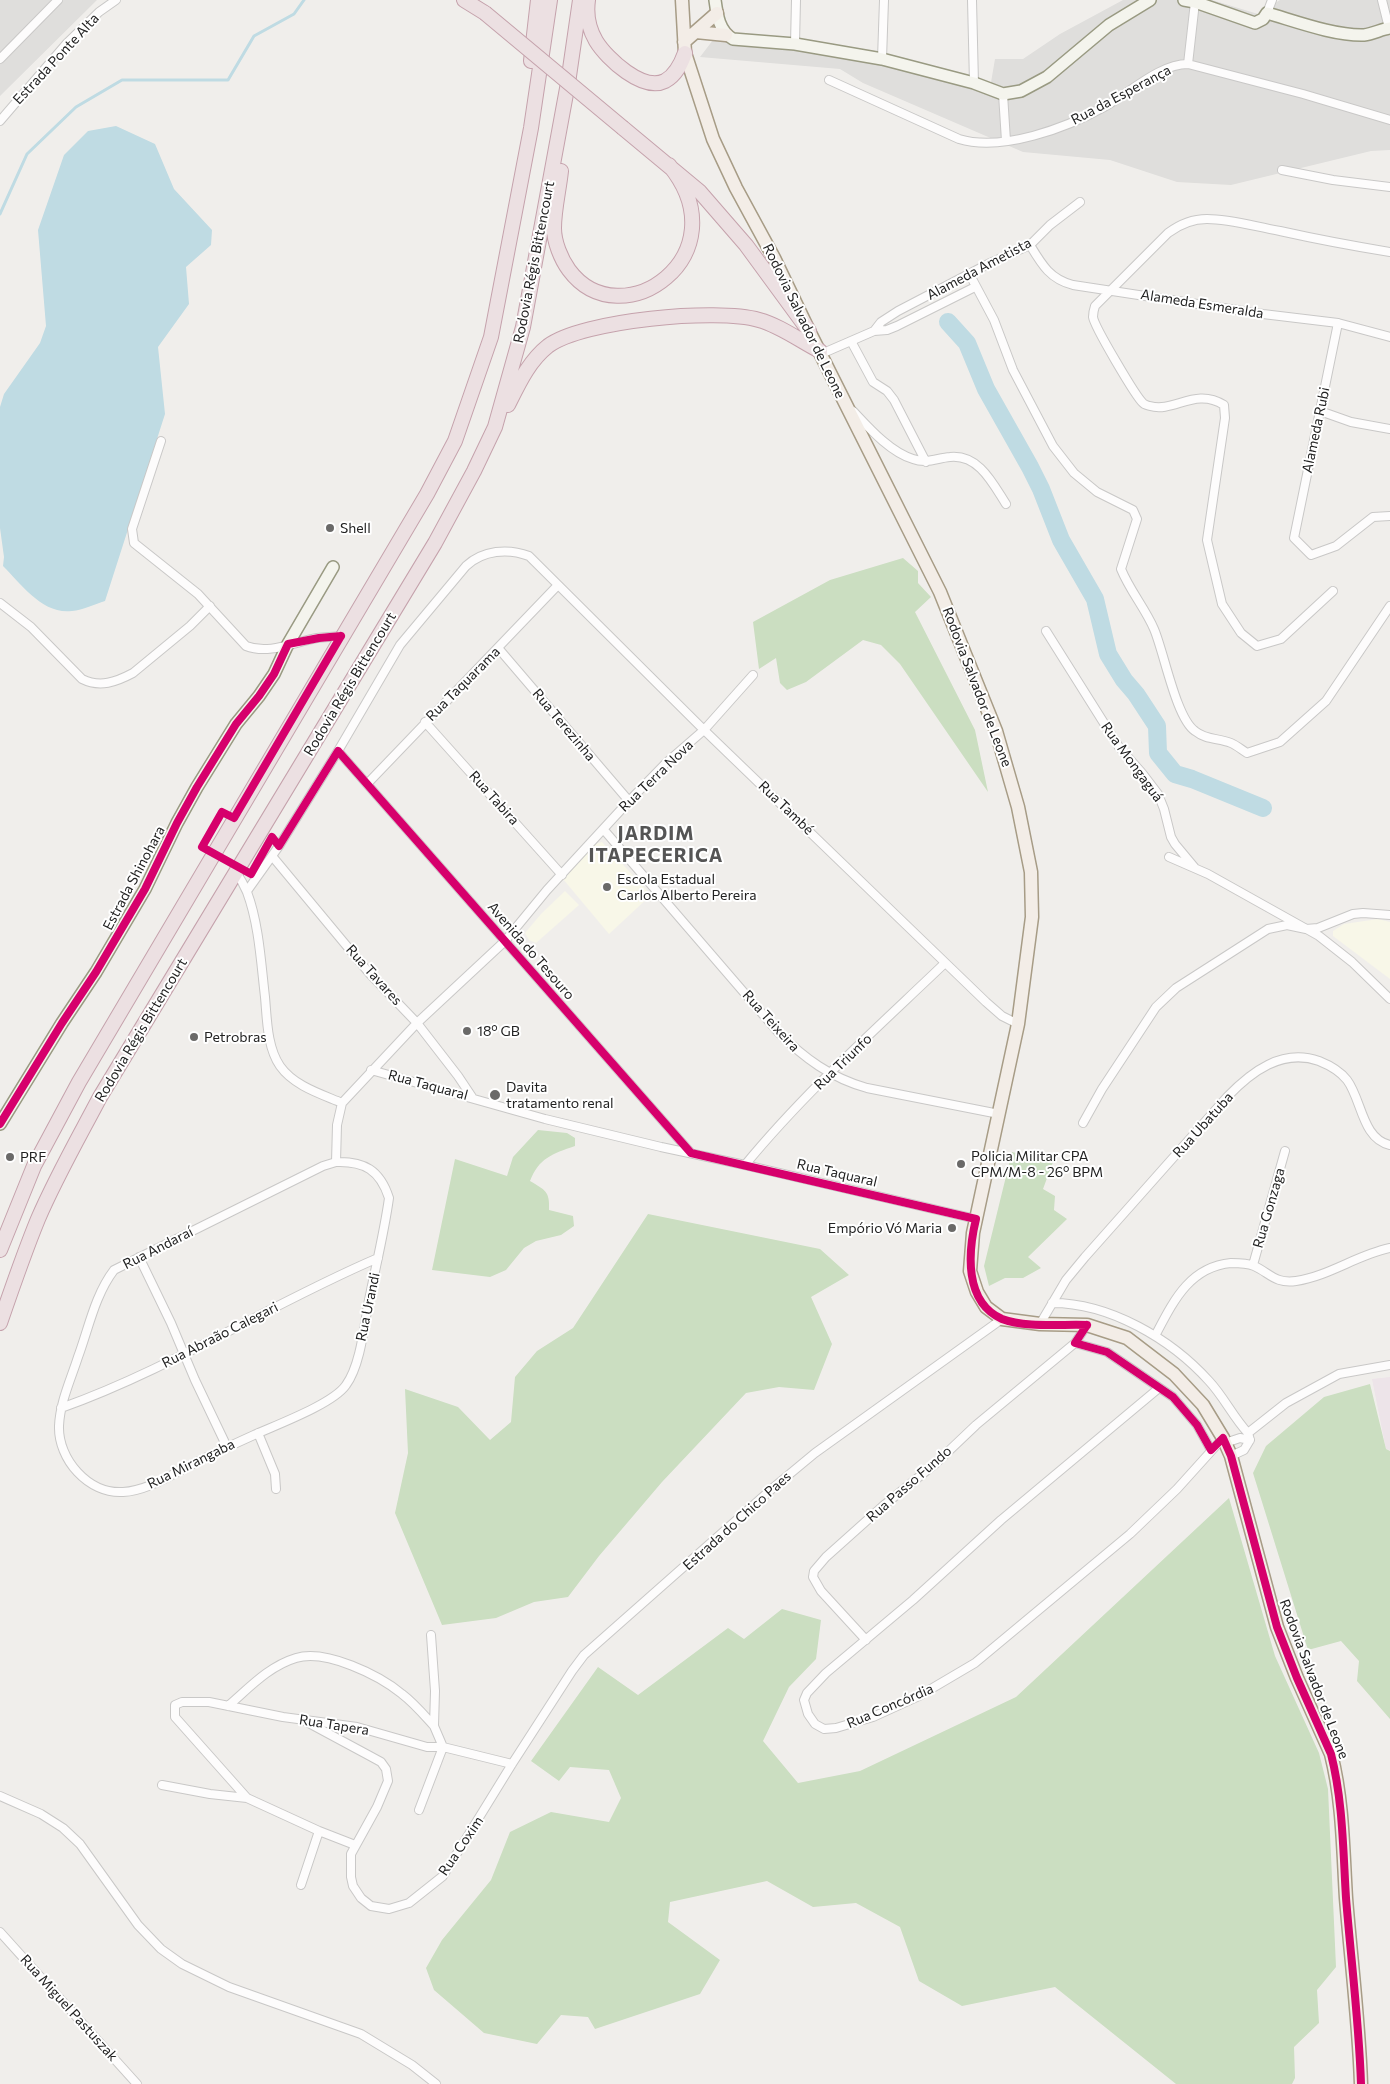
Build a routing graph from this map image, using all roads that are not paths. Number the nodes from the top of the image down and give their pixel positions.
1 (58, 0) edge
2 (116, 0) edge
3 (538, 0) edge
4 (550, 0) edge
5 (580, 0) edge
6 (588, 0) edge
7 (682, 0) edge
8 (715, 0) edge
9 (796, 0) edge
10 (884, 0) edge
11 (972, 0) edge
12 (1150, 0) edge
13 (1272, 0) edge
14 (1382, 0) edge
15 (1190, 1) edge
16 (474, 5) edge
17 (717, 14) junction
18 (1267, 14) junction
19 (1390, 28) edge
20 (696, 32) junction
21 (726, 35) junction
22 (796, 44) junction
23 (685, 47) junction
24 (882, 58) junction
25 (0, 59) edge
26 (1188, 64) junction
27 (829, 80) dead end
28 (974, 83) junction
29 (568, 84) junction
30 (1003, 94) junction
31 (535, 97) junction
32 (1390, 120) edge
33 (0, 121) edge
34 (1006, 141) junction
35 (669, 166) junction
36 (1282, 170) dead end
37 (1390, 187) edge
38 (1080, 202) dead end
39 (1030, 246) junction
40 (1390, 252) edge
41 (970, 275) junction
42 (975, 287) junction
43 (1110, 290) junction
44 (1338, 323) junction
45 (808, 331) junction
46 (874, 331) junction
47 (1390, 337) edge
48 (851, 341) junction
49 (821, 352) junction
50 (846, 404) junction
51 (1320, 411) junction
52 (495, 427) junction
53 (1390, 429) edge
54 (161, 441) dead end
55 (926, 462) junction
56 (1006, 504) dead end
57 (1390, 516) edge
58 (333, 567) dead end
59 (558, 585) junction
60 (1333, 591) dead end
61 (0, 603) edge
62 (210, 606) junction
63 (1390, 606) edge
64 (1046, 631) dead end
65 (341, 636) junction
66 (288, 644) junction
67 (499, 649) junction
68 (752, 675) dead end
69 (425, 722) junction
70 (704, 730) junction
71 (338, 751) junction
72 (367, 784) junction
73 (629, 801) junction
74 (604, 830) junction
75 (272, 856) junction
76 (1169, 857) dead end
77 (1195, 868) junction
78 (236, 872) junction
79 (562, 875) junction
80 (247, 891) junction
81 (1390, 915) edge
82 (1306, 929) junction
83 (505, 941) junction
84 (945, 963) junction
85 (1390, 999) edge
86 (417, 1023) junction
87 (1018, 1024) junction
88 (371, 1070) junction
89 (830, 1074) junction
90 (472, 1097) junction
91 (342, 1102) junction
92 (999, 1114) junction
93 (1083, 1123) dead end
94 (0, 1124) edge
95 (1390, 1145) edge
96 (1285, 1151) dead end
97 (691, 1153) junction
98 (336, 1162) junction
99 (745, 1165) junction
100 (976, 1219) junction
101 (1390, 1248) edge
102 (0, 1250) edge
103 (139, 1257) junction
104 (378, 1258) junction
105 (1253, 1265) junction
106 (1052, 1303) junction
107 (1002, 1318) junction
108 (0, 1323) edge
109 (1040, 1324) junction
110 (1087, 1325) junction
111 (1155, 1336) junction
112 (1075, 1343) junction
113 (184, 1353) junction
114 (1390, 1365) edge
115 (1159, 1388) junction
116 (61, 1408) junction
117 (258, 1433) junction
118 (1249, 1436) junction
119 (1224, 1441) junction
120 (227, 1447) junction
121 (1211, 1450) junction
122 (1231, 1456) junction
123 (276, 1490) dead end
124 (431, 1635) dead end
125 (866, 1640) junction
126 (228, 1706) junction
127 (305, 1721) junction
128 (434, 1726) junction
129 (443, 1747) junction
130 (512, 1764) junction
131 (162, 1785) dead end
132 (0, 1796) edge
133 (247, 1798) junction
134 (420, 1810) dead end
135 (319, 1831) junction
136 (355, 1845) junction
137 (301, 1885) dead end
138 (0, 1932) edge
139 (137, 2084) edge
140 (436, 2084) edge
141 (1361, 2084) edge

1 - 25 street
2 - 33 street, Estrada Ponte Alta
3 - 31 highway
4 - 31 highway, Rodovia Régis Bittencourt
5 - 29 highway, Rodovia Régis Bittencourt
6 - 23 highway
7 - 23 main road, Rodovia Salvador de Leone
8 - 17 street
9 - 22 street
10 - 24 street
11 - 28 street
12 - 30 street
13 - 18 street
14 - 19 street
15 - 18 street
15 - 26 street
16 - 35 highway, bridge
17 - 20 main road
17 - 21 street
18 - 19 street
20 - 21 main road
20 - 23 main road
21 - 22 street
22 - 24 street
23 - 45 main road, Rodovia Salvador de Leone
24 - 28 street
26 - 32 street, Rua da Esperança
26 - 34 street, Rua da Esperança
27 - 34 street, Rua da Esperança
28 - 30 street
29 - 35 highway
29 - 52 highway, Rodovia Régis Bittencourt
30 - 34 street
31 - 65 highway, Rodovia Régis Bittencourt
35 - 45 highway
36 - 37 street
38 - 39 street, Alameda Ametista
39 - 41 street, Alameda Ametista
39 - 43 street, Alameda Esmeralda
40 - 43 street
41 - 42 street
41 - 46 street, Alameda Ametista
42 - 46 street, Alameda Ametista
42 - 63 street
43 - 44 street, Alameda Esmeralda
43 - 60 street
44 - 47 street, Alameda Esmeralda
44 - 51 street, Alameda Rubi
45 - 49 main road, Rodovia Salvador de Leone
46 - 48 street, Alameda Ametista
48 - 49 street, Alameda Ametista
48 - 55 street
49 - 50 main road, Rodovia Salvador de Leone
49 - 52 highway
50 - 55 street
50 - 87 main road, Rodovia Salvador de Leone
51 - 53 street
51 - 57 street, Alameda Rubi
52 - 78 highway, Rodovia Régis Bittencourt
54 - 62 street
55 - 56 street
58 - 66 street, Estrada Shinohara
59 - 67 street, Rua Taquarama
59 - 70 street, Rua També
59 - 71 street, Rua També
61 - 62 street
62 - 66 street
64 - 77 street, Rua Mongaguá
65 - 66 street
65 - 102 highway, Rodovia Régis Bittencourt
66 - 94 street, Estrada Shinohara
67 - 69 street, Rua Taquarama
67 - 73 street, Rua Terezinha
68 - 70 street, Rua Terra Nova
69 - 72 street, Rua Taquarama
69 - 79 street, Rua Tabira
70 - 73 street, Rua Terra Nova
70 - 84 street, Rua També
71 - 72 street, Avenida do Tesouro
71 - 75 street, Rua També
72 - 83 street, Avenida do Tesouro
73 - 74 street, Rua Terra Nova
74 - 79 street, Rua Terra Nova
74 - 89 street, Rua Teixeira
75 - 80 street, Rua També
75 - 86 street, Rua Tavares
76 - 77 street, Rua Mongaguá
77 - 82 street, Rua Mongaguá
78 - 80 street
78 - 108 highway, Rodovia Régis Bittencourt
79 - 83 street, Rua Terra Nova
80 - 91 street
81 - 82 street
82 - 85 street, Rua Mongaguá
82 - 93 street
83 - 86 street, Rua Terra Nova
83 - 97 street, Avenida do Tesouro
84 - 87 street, Rua També
84 - 89 street, Rua Triunfo
86 - 88 street, Rua Terra Nova
86 - 90 street, Rua Tavares
87 - 92 main road, Rodovia Salvador de Leone
88 - 90 street, Rua Taquaral
88 - 91 street, Rua Taquaral
89 - 92 street, Rua Teixeira
89 - 99 street, Rua Triunfo
90 - 97 street, Rua Taquaral
91 - 98 street
92 - 100 main road, Rodovia Salvador de Leone
95 - 106 street, Rua Ubatuba
96 - 105 street, Rua Gonzaga
97 - 99 street, Rua Taquaral
98 - 103 street, Rua Andaraí
98 - 104 street, Rua Urandi
99 - 100 street, Rua Taquaral
100 - 107 main road, Rodovia Salvador de Leone
101 - 105 street
103 - 113 street
103 - 116 street, Rua Andaraí
104 - 113 street, Rua Abraão Calegari
104 - 117 street, Rua Urandi
105 - 111 street
106 - 109 street, Rua Ubatuba
106 - 111 street
107 - 109 main road, Rodovia Salvador de Leone
107 - 130 street, Estrada do Chico Paes
109 - 110 main road, Rodovia Salvador de Leone
110 - 112 street, Rua Passo Fundo
110 - 119 main road, Rodovia Salvador de Leone
111 - 118 street
112 - 115 street
112 - 125 street, Rua Passo Fundo
113 - 116 street, Rua Abraão Calegari
113 - 120 street
114 - 118 street
115 - 121 street
115 - 125 street, Rua Concórdia
116 - 120 street, Rua Mirangaba
117 - 120 street, Rua Mirangaba
117 - 123 street
118 - 119 street
118 - 122 street
119 - 121 street, Rua Concórdia
119 - 122 main road, Rodovia Salvador de Leone
121 - 125 street, Rua Concórdia
122 - 141 main road, Rodovia Salvador de Leone
124 - 128 street
126 - 127 street, Rua Tapera
126 - 128 street
126 - 133 street, Rua Tapera
127 - 129 street, Rua Tapera
127 - 136 street, Rua Coxim
128 - 129 street
129 - 130 street, Rua Tapera
129 - 134 street
130 - 136 street, Rua Coxim
131 - 133 street
132 - 140 street
133 - 135 street
135 - 136 street
135 - 137 street
138 - 139 street, Rua Miguel Pastuszak

